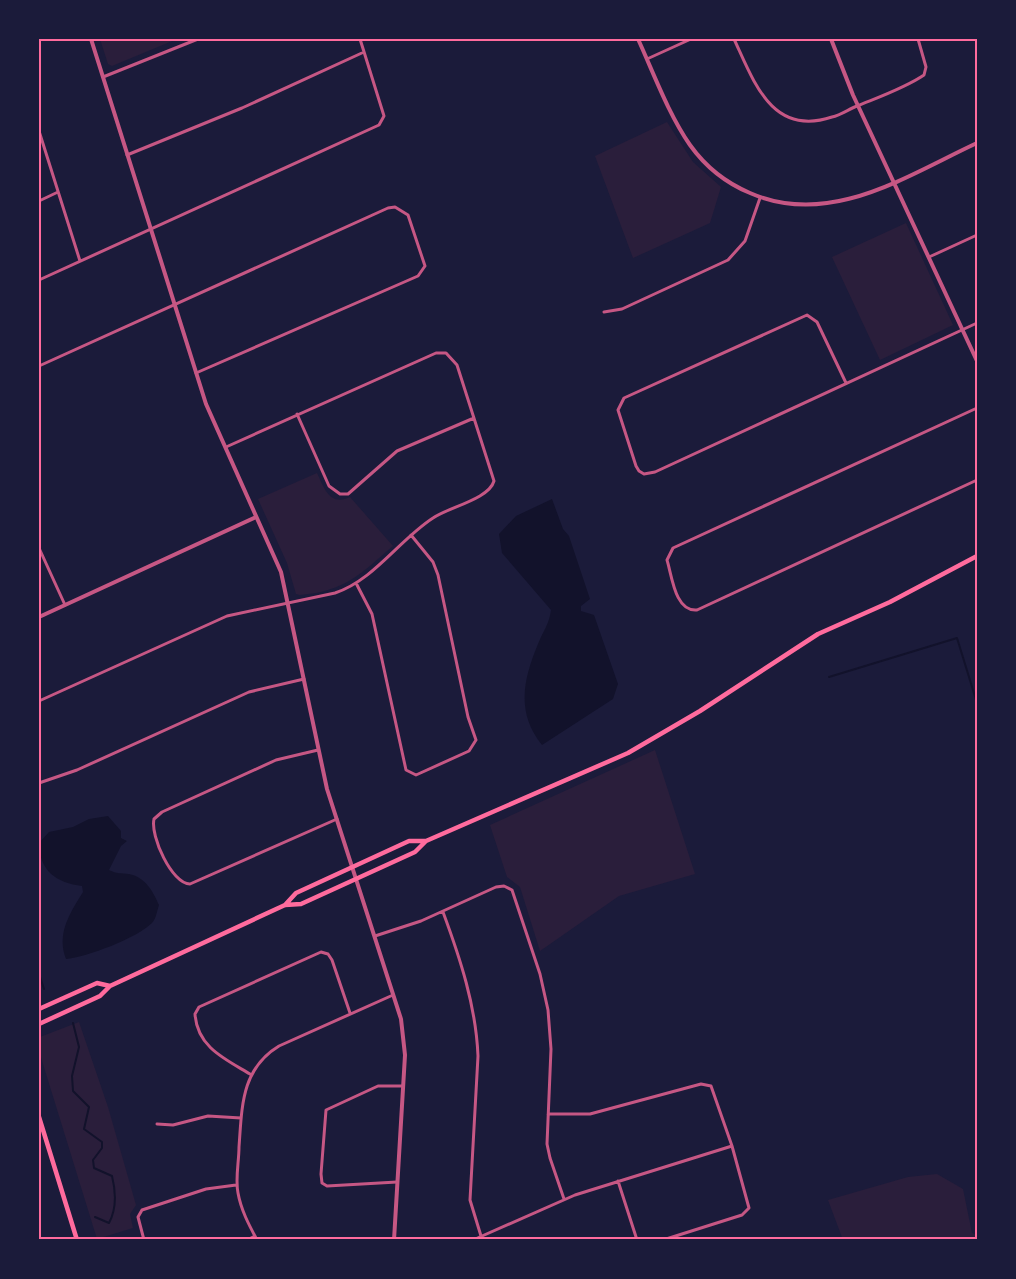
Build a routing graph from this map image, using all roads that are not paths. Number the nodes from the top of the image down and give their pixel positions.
1 (91, 39) edge
2 (360, 39) edge
3 (638, 39) edge
4 (691, 39) edge
5 (734, 39) edge
6 (831, 39) edge
7 (918, 39) edge
8 (195, 40) edge
9 (364, 52) junction
10 (647, 59) junction
11 (103, 77) junction
12 (859, 105) junction
13 (39, 131) edge
14 (977, 143) edge
15 (127, 155) junction
16 (894, 181) junction
17 (58, 192) junction
18 (760, 198) junction
19 (39, 201) edge
20 (150, 230) junction
21 (977, 235) edge
22 (929, 257) junction
23 (80, 262) junction
24 (39, 280) edge
25 (174, 305) junction
26 (604, 312) dead end
27 (977, 323) edge
28 (962, 330) junction
29 (977, 361) edge
30 (39, 366) edge
31 (196, 373) junction
32 (846, 383) junction
33 (977, 408) edge
34 (297, 414) junction
35 (474, 418) junction
36 (226, 447) junction
37 (977, 480) edge
38 (257, 517) junction
39 (411, 536) junction
40 (39, 548) edge
41 (977, 557) edge
42 (356, 583) junction
43 (288, 603) junction
44 (65, 605) junction
45 (39, 617) edge
46 (304, 679) junction
47 (39, 700) edge
48 (318, 750) junction
49 (39, 783) edge
50 (337, 819) junction
51 (426, 841) junction
52 (354, 866) junction
53 (358, 879) junction
54 (285, 905) junction
55 (442, 912) junction
56 (375, 936) junction
57 (110, 986) junction
58 (393, 995) junction
59 (39, 1009) edge
60 (350, 1013) junction
61 (39, 1024) edge
62 (250, 1074) junction
63 (403, 1086) junction
64 (548, 1114) junction
65 (39, 1117) edge
66 (241, 1118) junction
67 (158, 1124) dead end
68 (732, 1146) junction
69 (618, 1181) junction
70 (398, 1182) junction
71 (237, 1185) junction
72 (564, 1198) junction
73 (255, 1236) junction
74 (481, 1236) junction
75 (77, 1240) edge
76 (144, 1240) edge
77 (247, 1240) edge
78 (257, 1240) edge
79 (394, 1240) edge
80 (473, 1240) edge
81 (637, 1240) edge
82 (663, 1240) edge

1 - 11 street
2 - 9 street
3 - 10 street
4 - 10 street
5 - 12 street
6 - 12 street
7 - 12 street
8 - 11 street
9 - 15 street
9 - 20 street
10 - 18 street
11 - 15 street
12 - 16 street
13 - 17 street
14 - 16 street
15 - 20 street
16 - 18 street
16 - 22 street
17 - 19 street
17 - 23 street
18 - 26 street
20 - 23 street
20 - 25 street
21 - 22 street
22 - 28 street
23 - 24 street
25 - 30 street
25 - 31 street
25 - 31 street
27 - 28 street
28 - 29 street
28 - 32 street
31 - 36 street
32 - 32 street
33 - 37 street
34 - 35 street
34 - 35 street
34 - 36 street
35 - 39 street
36 - 38 street
38 - 43 street
38 - 44 street
39 - 42 street
39 - 42 street
40 - 44 street
41 - 51 main road
42 - 43 street
43 - 46 street
43 - 47 street
44 - 45 street
46 - 48 street
46 - 49 street
48 - 50 street
48 - 50 street
50 - 52 street
51 - 52 main road
51 - 53 main road
52 - 53 street
52 - 54 main road
53 - 54 main road
53 - 56 street
54 - 57 main road
55 - 56 street
55 - 64 street
55 - 74 street
56 - 58 street
57 - 59 main road
57 - 61 main road
58 - 60 street
58 - 63 street
60 - 62 street
60 - 62 street
62 - 66 street
63 - 70 street
63 - 70 street
64 - 68 street
64 - 72 street
65 - 75 main road
66 - 67 street
66 - 71 street
68 - 69 street
68 - 82 street
69 - 72 street
69 - 81 street
70 - 79 street
71 - 73 street
71 - 76 street
72 - 74 street
73 - 77 street
73 - 78 street
74 - 80 street

